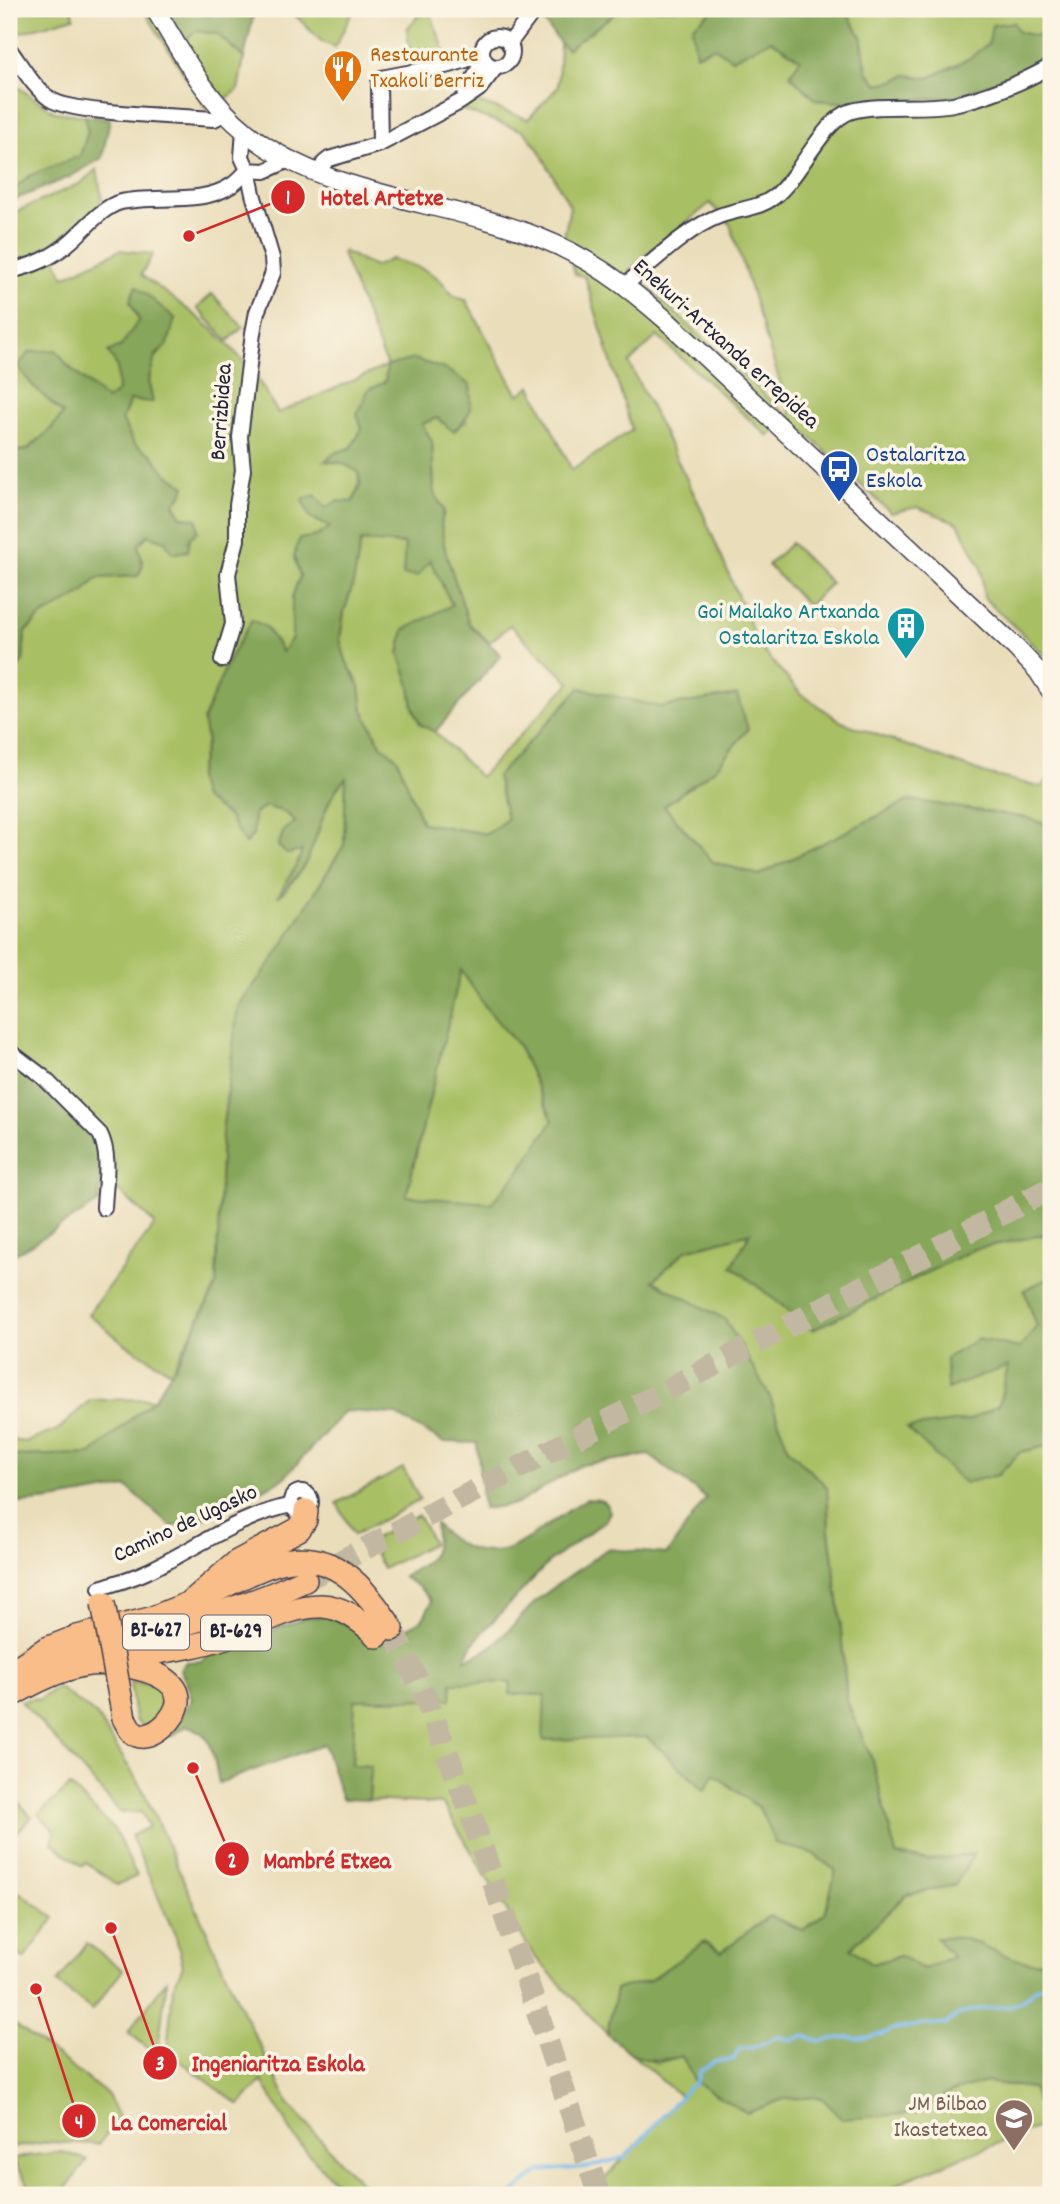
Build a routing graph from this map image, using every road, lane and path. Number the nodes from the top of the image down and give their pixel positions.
1 (155, 9) edge
2 (535, 9) edge
3 (509, 44) junction
4 (9, 49) edge
5 (487, 60) junction
6 (1051, 66) edge
7 (225, 113) junction
8 (244, 130) junction
9 (380, 144) junction
10 (289, 160) junction
11 (248, 170) junction
12 (320, 174) junction
13 (9, 271) edge
14 (625, 285) junction
15 (222, 660) dead end
16 (1051, 691) edge
17 (9, 1051) edge
18 (104, 1208) dead end
19 (299, 1508) joint
20 (304, 1580) tunnel mouth
21 (101, 1596) joint
22 (190, 1603) junction
23 (85, 1664) junction
24 (9, 1673) edge
25 (9, 1685) edge
26 (9, 1696) edge

1 - 7 street
2 - 3 street
3 - 5 street
3 - 5 street
4 - 7 street
5 - 9 street
5 - 9 street
6 - 14 street
7 - 8 street
8 - 10 street, Enekuri-Artxanda errepidea
8 - 11 street, Berrizbidea
9 - 12 street
10 - 11 street
10 - 12 street, Enekuri-Artxanda errepidea
11 - 13 street
11 - 15 street, Berrizbidea
12 - 14 street, Enekuri-Artxanda errepidea
14 - 16 street, Enekuri-Artxanda errepidea
17 - 18 street
19 - 21 street, Camino de Ugasko
19 - 22 main road
20 - 25 main road, BI-627
21 - 23 main road, bridge
22 - 23 main road, BI-629
22 - 24 main road, BI-629
23 - 26 main road, BI-629

